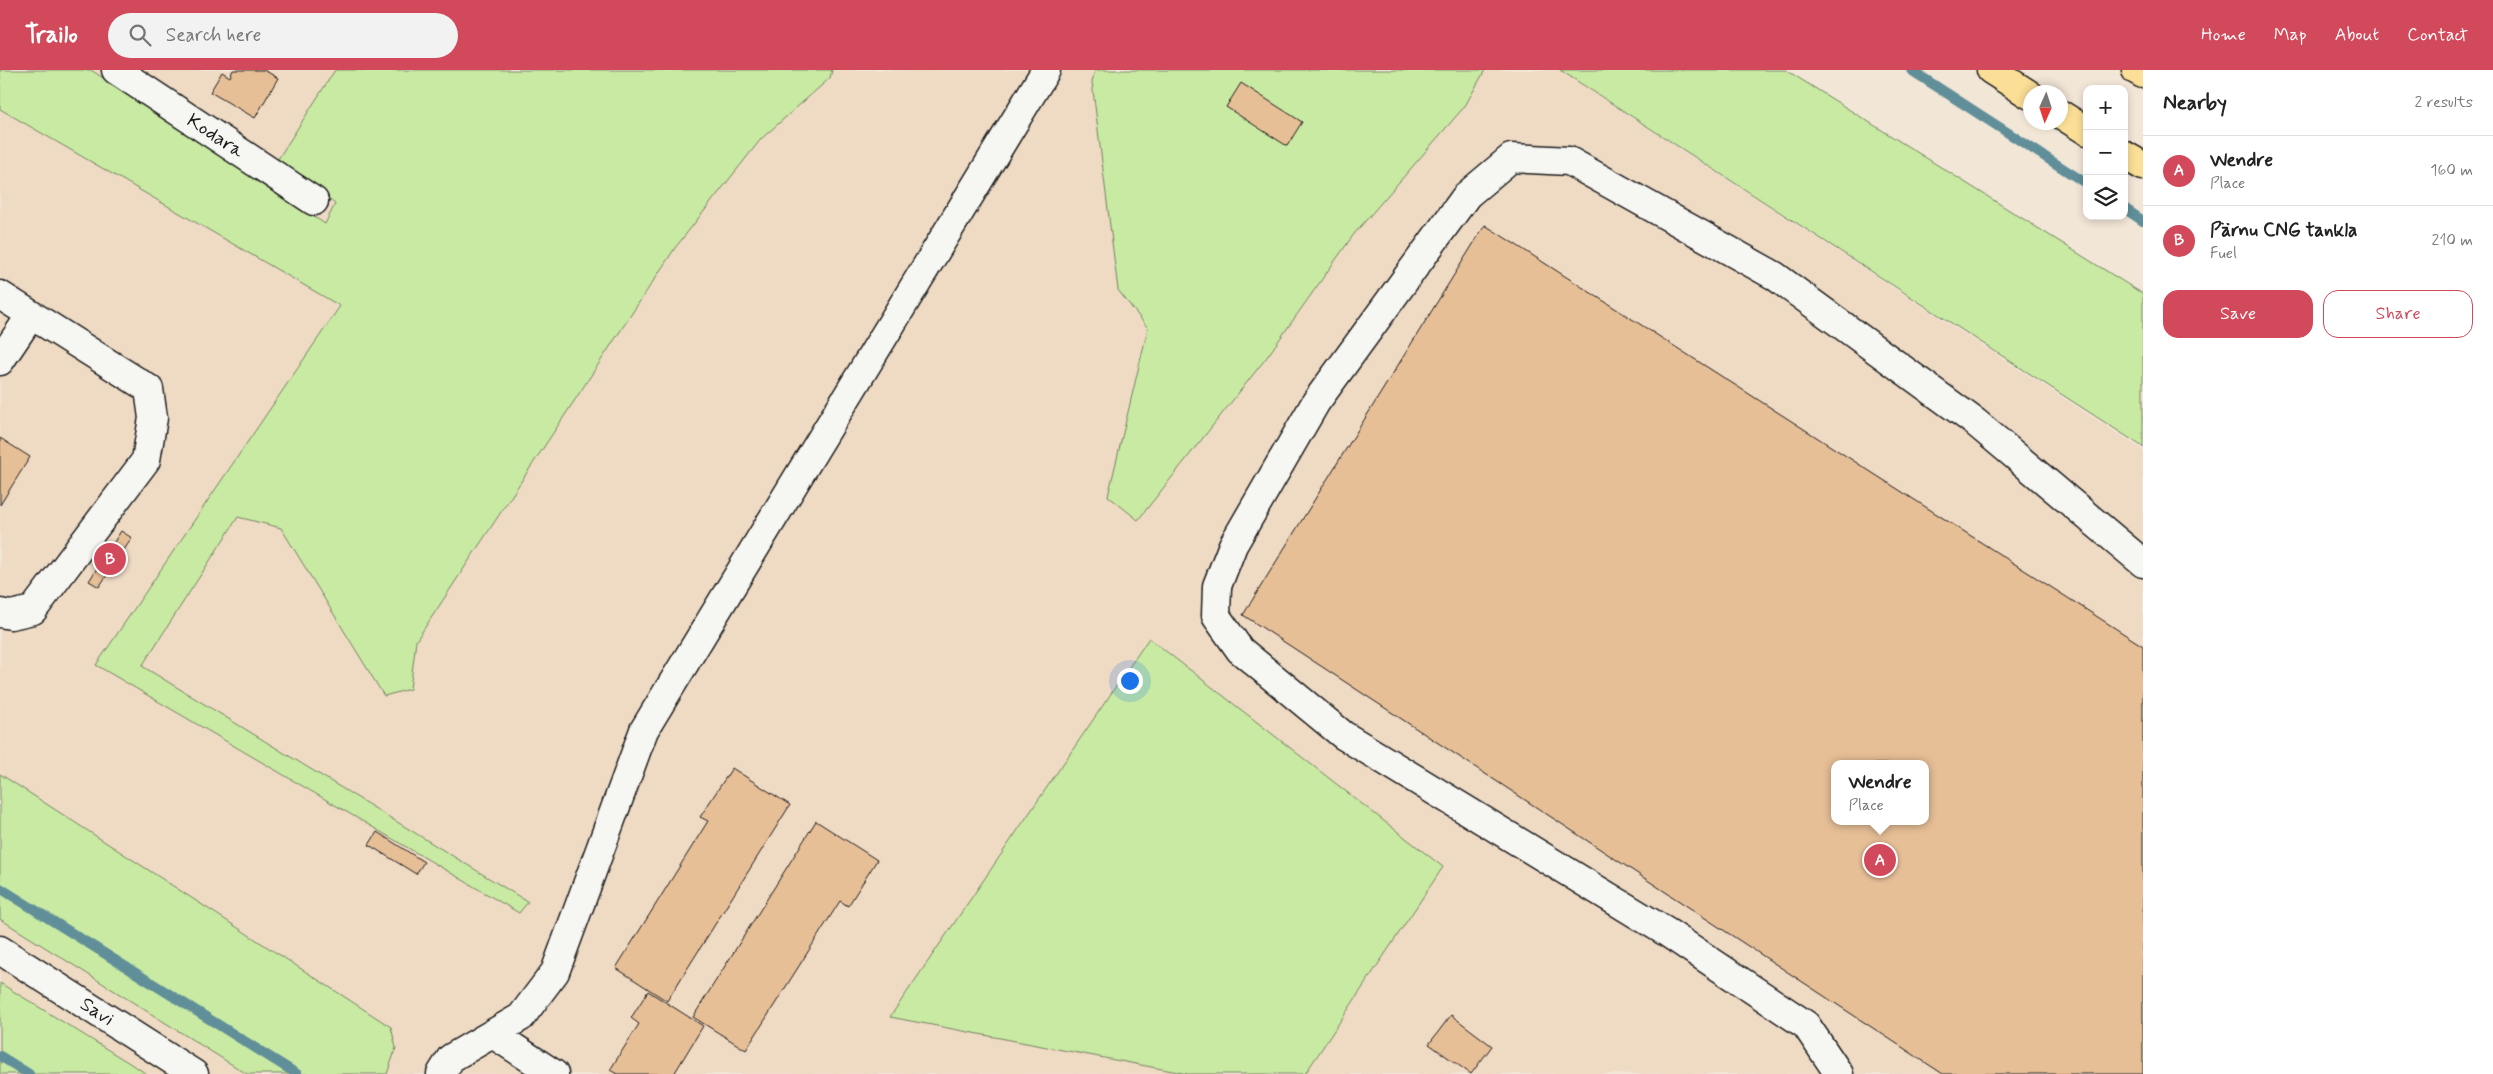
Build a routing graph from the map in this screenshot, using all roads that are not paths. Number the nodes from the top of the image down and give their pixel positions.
1 (116, 70) edge
2 (1046, 70) edge
3 (1992, 70) edge
4 (2136, 70) edge
5 (2143, 74) edge
6 (2023, 90) edge
7 (2068, 119) edge
8 (2085, 130) edge
9 (2128, 157) edge
10 (2143, 166) edge
11 (314, 201) dead end
12 (0, 295) edge
13 (31, 314) junction
14 (0, 361) edge
15 (2143, 564) edge
16 (0, 613) edge
17 (0, 950) edge
18 (493, 1034) junction
19 (194, 1074) edge
20 (441, 1074) edge
21 (554, 1074) edge
22 (1839, 1074) edge

1 - 11 street, Kodara
2 - 18 street
3 - 6 highway
4 - 5 highway
7 - 8 highway
9 - 10 highway
12 - 13 street
13 - 14 street
13 - 16 street
15 - 22 street
17 - 19 street, Savi
18 - 20 street
18 - 21 street

